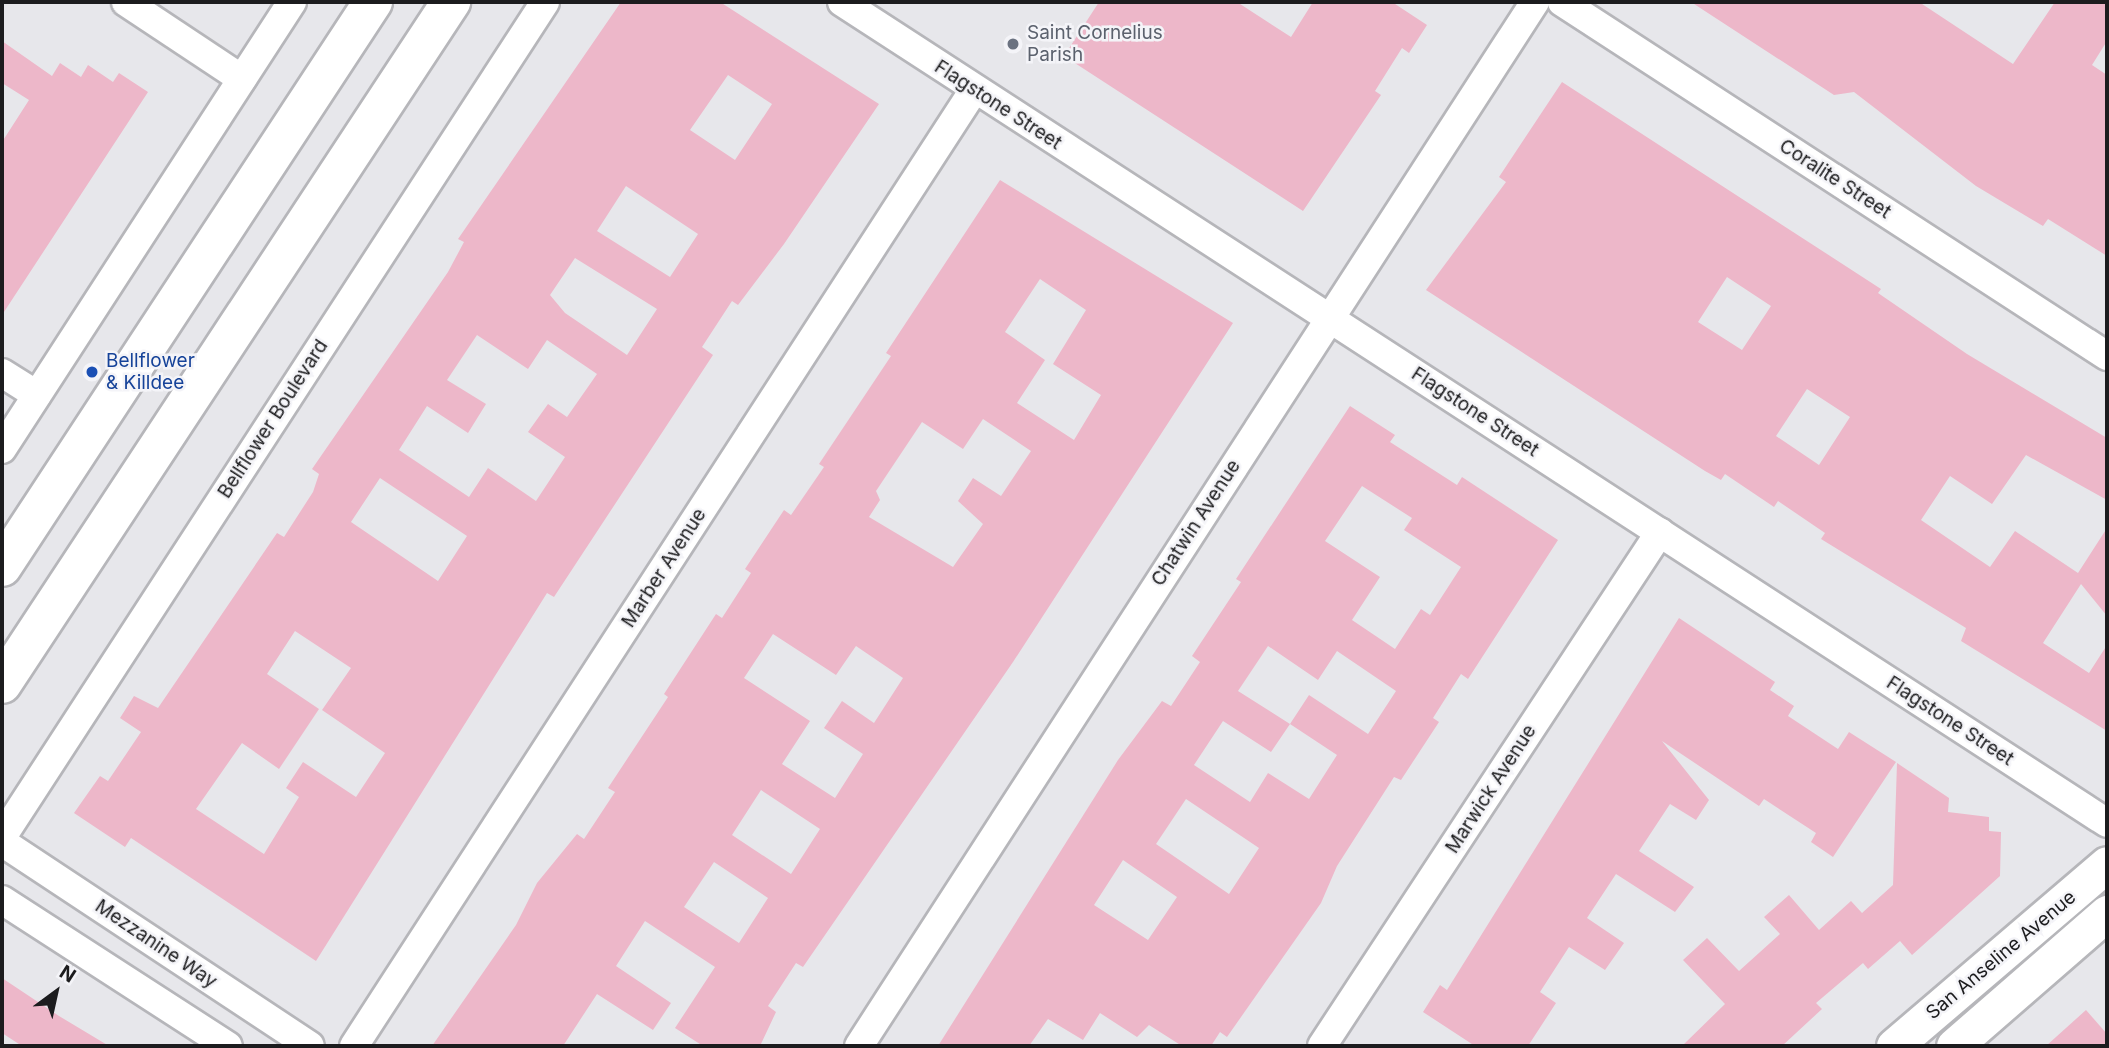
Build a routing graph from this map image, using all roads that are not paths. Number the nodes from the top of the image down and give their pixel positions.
1 (126, 2) edge
2 (292, 2) edge
3 (373, 2) edge
4 (451, 2) edge
5 (545, 2) edge
6 (842, 2) edge
7 (1535, 2) edge
8 (1562, 2) edge
9 (242, 79) junction
10 (974, 90) junction
11 (1329, 316) junction
12 (2107, 356) edge
13 (2, 373) edge
14 (37, 395) junction
15 (2, 449) edge
16 (1660, 532) junction
17 (2, 566) edge
18 (2, 684) edge
19 (2107, 823) edge
20 (2, 840) edge
21 (2107, 864) edge
22 (2, 900) edge
23 (2107, 912) edge
24 (228, 1046) edge
25 (310, 1046) edge
26 (354, 1046) edge
27 (859, 1046) edge
28 (1322, 1046) edge
29 (1894, 1046) edge
30 (1954, 1046) edge

1 - 9 street
2 - 9 street
3 - 17 main road
4 - 18 main road
5 - 20 street, Bellflower Boulevard
6 - 10 street, Flagstone Street
7 - 11 street, Chatwin Avenue
8 - 12 street, Coralite Street
9 - 14 street
10 - 11 street, Flagstone Street
10 - 26 street, Marber Avenue
11 - 16 street, Flagstone Street
11 - 27 street, Chatwin Avenue
13 - 14 street
14 - 15 street
16 - 19 street, Flagstone Street
16 - 28 street, Marwick Avenue
20 - 25 street, Mezzanine Way
21 - 29 street, San Anseline Avenue
22 - 24 street
23 - 30 street, San Anseline Avenue

